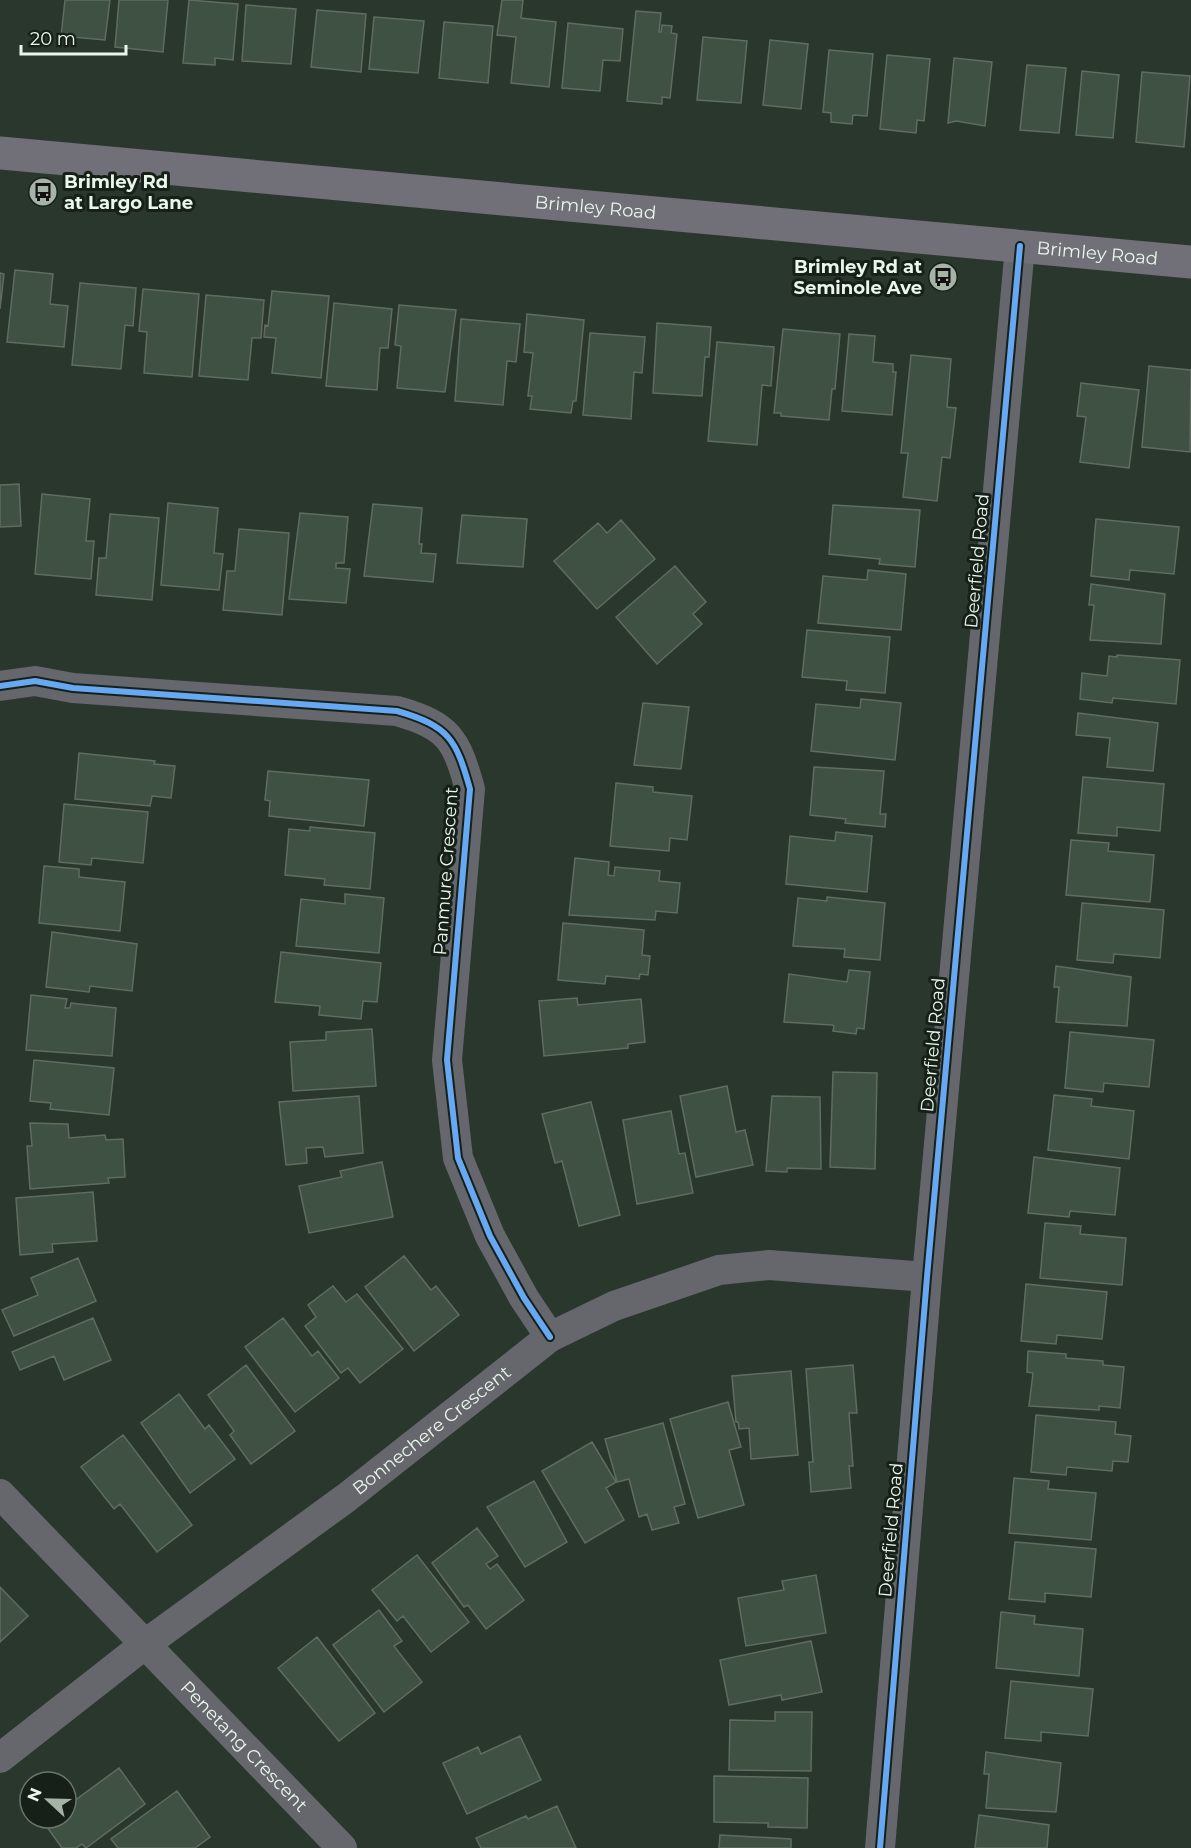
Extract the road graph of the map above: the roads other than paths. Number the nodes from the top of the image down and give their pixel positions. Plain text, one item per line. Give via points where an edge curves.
1 (0, 153) edge
2 (1020, 246) junction
3 (1191, 262) edge
4 (0, 686) edge
5 (927, 1277) junction
6 (550, 1337) junction
7 (0, 1494) edge
8 (144, 1645) junction
9 (0, 1758) edge
10 (342, 1848) edge
11 (880, 1848) edge

1 - 2 main road, Brimley Road
2 - 3 main road, Brimley Road
2 - 5 street, Deerfield Road
4 - 6 street, Panmure Crescent via 35,681 73,688 397,711 427,720 449,737 460,753 471,789 447,1060 458,1158 490,1236
5 - 6 street, Bonnechere Crescent via 770,1265 719,1270 614,1306
5 - 11 street, Deerfield Road
6 - 8 street, Bonnechere Crescent via 346,1498
7 - 8 street
8 - 9 street, Bonnechere Crescent
8 - 10 street, Penetang Crescent

